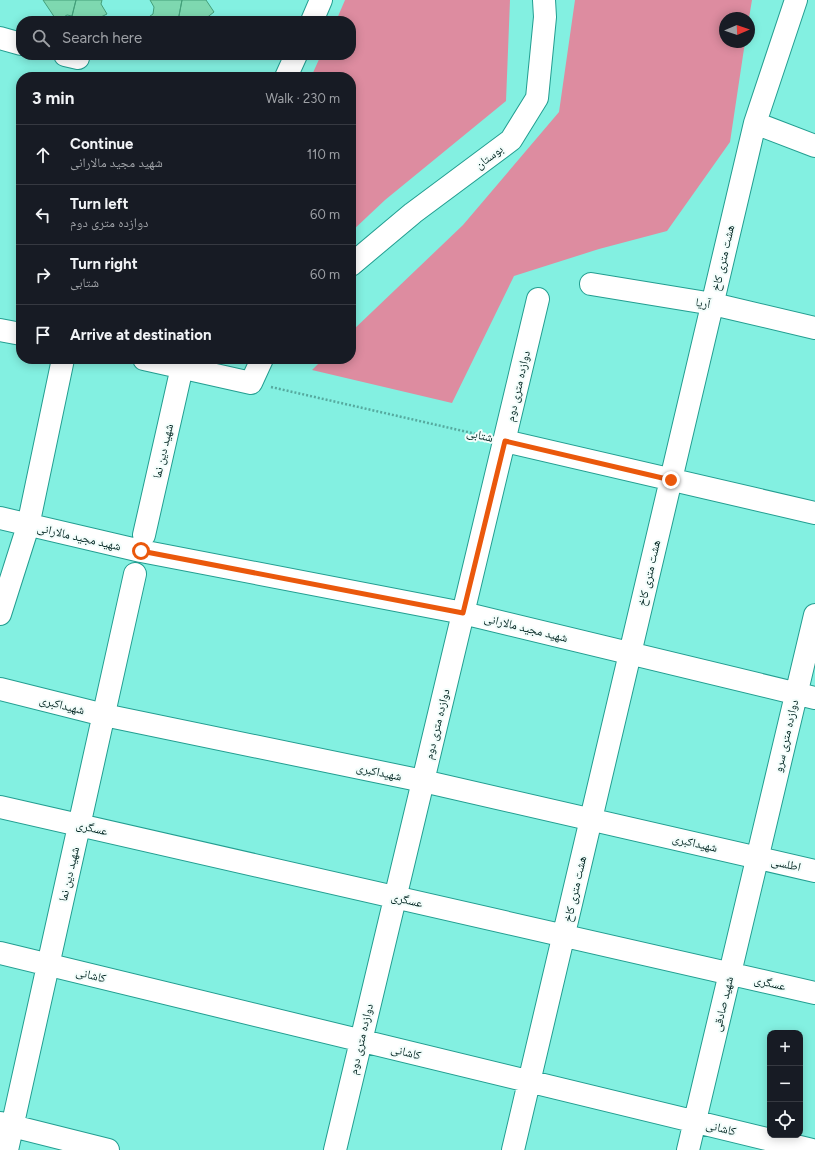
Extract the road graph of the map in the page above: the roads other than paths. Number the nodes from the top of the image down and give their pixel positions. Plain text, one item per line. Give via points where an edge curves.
1 (321, 0) edge
2 (544, 0) edge
3 (796, 0) edge
4 (314, 16) edge
5 (0, 38) edge
6 (16, 43) edge
7 (294, 60) edge
8 (288, 72) edge
9 (755, 123) junction
10 (815, 146) edge
11 (356, 261) edge
12 (590, 284) dead end
13 (538, 299) dead end
14 (712, 304) junction
15 (815, 328) edge
16 (0, 330) edge
17 (16, 333) edge
18 (62, 364) edge
19 (168, 364) edge
20 (260, 364) edge
21 (182, 367) junction
22 (505, 441) junction
23 (671, 480) junction
24 (815, 513) edge
25 (0, 518) edge
26 (28, 526) junction
27 (144, 535) dead end
28 (135, 574) dead end
29 (463, 613) junction
30 (0, 614) edge
31 (815, 615) edge
32 (630, 653) junction
33 (0, 690) edge
34 (806, 695) edge
35 (104, 715) junction
36 (423, 781) junction
37 (0, 807) edge
38 (591, 820) junction
39 (80, 825) junction
40 (758, 858) junction
41 (815, 871) edge
42 (395, 897) junction
43 (564, 936) junction
44 (0, 953) edge
45 (48, 965) junction
46 (730, 974) junction
47 (815, 993) edge
48 (361, 1041) junction
49 (529, 1081) junction
50 (695, 1122) junction
51 (6, 1125) edge
52 (7, 1150) edge
53 (108, 1150) edge
54 (335, 1150) edge
55 (513, 1150) edge
56 (688, 1150) edge
57 (812, 1150) edge

1 - 4 street
2 - 11 street, بوستان via 545,17 537,98 511,140 413,213
3 - 9 street, هشت متری کاخ
5 - 6 street
7 - 8 street
9 - 10 street
9 - 14 street, هشت متری کاخ
12 - 14 street, آریا
13 - 22 street, دوازده متری دوم
14 - 15 street, آریا
14 - 23 street, هشت متری کاخ
16 - 17 street
18 - 26 street
19 - 21 street
20 - 21 street via 251,383
21 - 27 street, شهید دین نما
22 - 23 street, شتابی
22 - 29 street, دوازده متری دوم
23 - 24 street, شتابی
23 - 32 street, هشت متری کاخ
25 - 26 street, شهید مجید مالارانی
26 - 29 street, شهید مجید مالارانی via 141,551
26 - 30 street
28 - 35 street, شهید دین نما
29 - 32 street, شهید مجید مالارانی
29 - 36 street, دوازده متری دوم
31 - 34 street, دوازده متری سرو
32 - 34 street, شهید مجید مالارانی
32 - 38 street, هشت متری کاخ
33 - 35 street, شهیداکبری
34 - 40 street, دوازده متری سرو
35 - 36 street, شهیداکبری
35 - 39 street, شهید دین نما
36 - 38 street, شهیداکبری
36 - 42 street, دوازده متری دوم
37 - 39 street, عسگری
38 - 40 street, شهیداکبری
38 - 43 street, هشت متری کاخ
39 - 42 street, عسگری
39 - 45 street, شهید دین نما
40 - 41 street, اطلسی
40 - 46 street, شهید صادقی
42 - 43 street, عسگری
42 - 48 street, دوازده متری دوم
43 - 46 street, عسگری
43 - 49 street, هشت متری کاخ
44 - 45 street, کاشانی
45 - 48 street, کاشانی
45 - 51 street, شهید دین نما
46 - 47 street, عسگری
46 - 50 street, شهید صادقی
48 - 49 street, کاشانی
48 - 54 street, دوازده متری دوم
49 - 50 street, کاشانی
49 - 55 street, هشت متری کاخ
50 - 56 street, شهید صادقی
50 - 57 street, کاشانی
51 - 52 street, شهید دین نما
51 - 53 street

